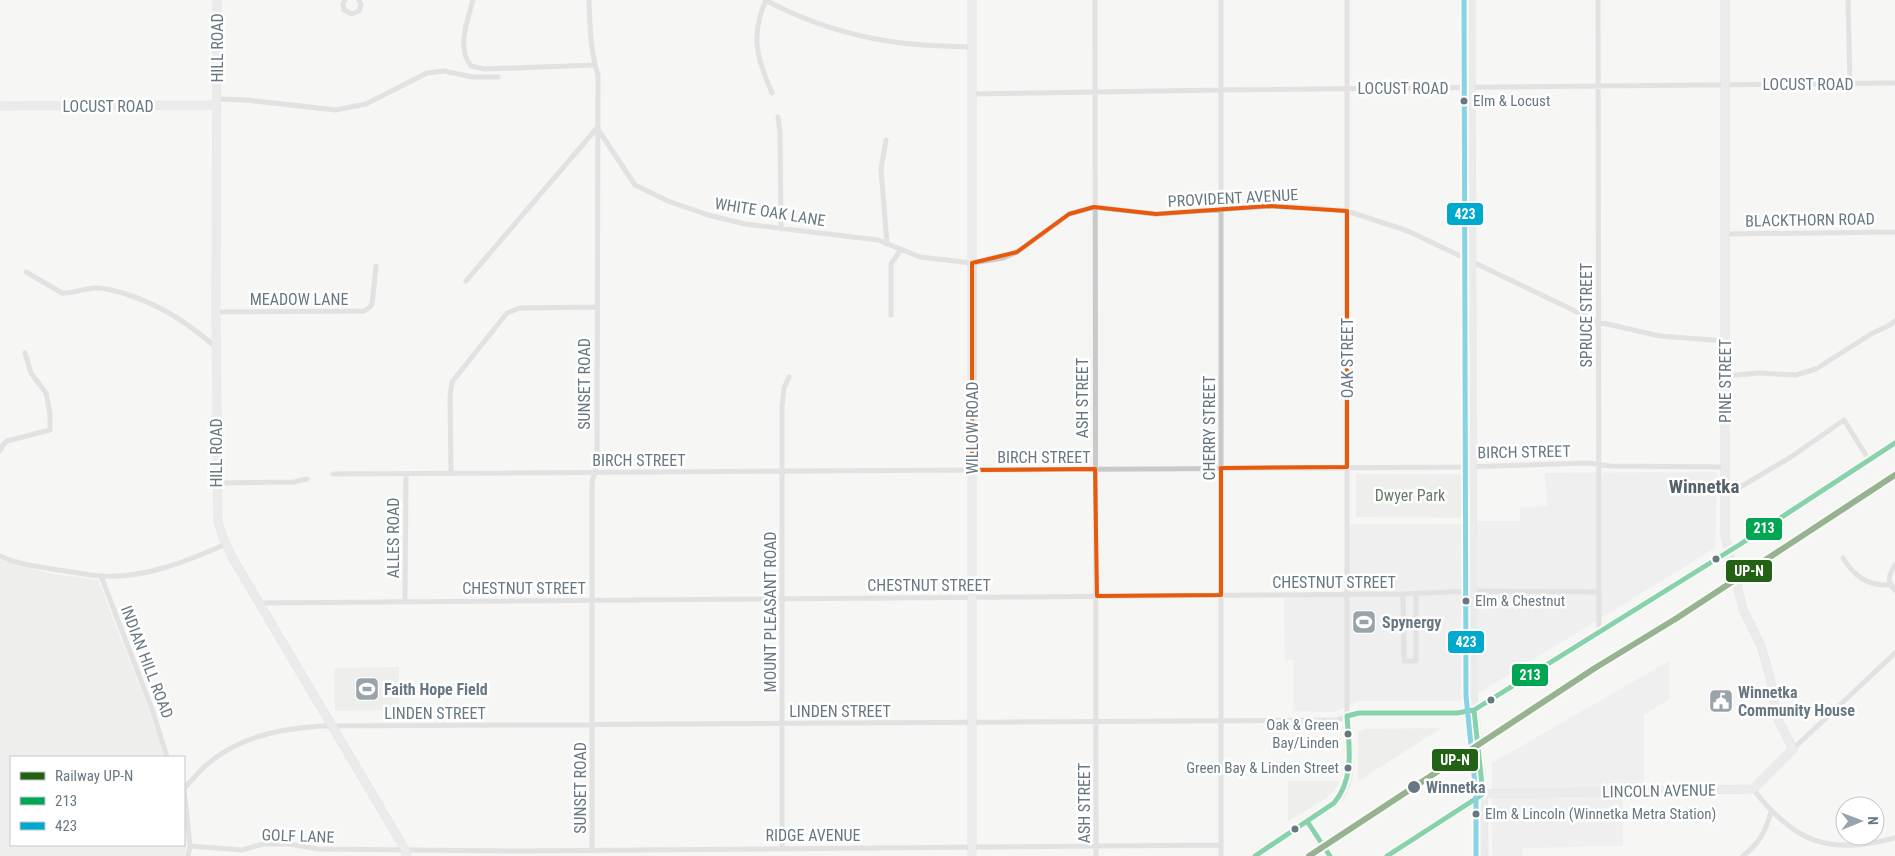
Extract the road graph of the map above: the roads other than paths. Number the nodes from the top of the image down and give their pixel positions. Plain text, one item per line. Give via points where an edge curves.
1 (217, 0) edge
2 (345, 0) edge
3 (359, 0) edge
4 (474, 0) edge
5 (589, 0) edge
6 (766, 0) edge
7 (972, 0) edge
8 (1095, 0) edge
9 (1221, 0) edge
10 (1347, 0) edge
11 (1471, 0) edge
12 (1598, 0) edge
13 (1725, 0) edge
14 (1848, 0) edge
15 (972, 47) junction
16 (594, 65) junction
17 (498, 77) dead end
18 (1850, 83) junction
19 (1895, 83) edge
20 (1725, 84) junction
21 (1598, 86) junction
22 (1347, 88) junction
23 (1471, 88) junction
24 (1221, 90) junction
25 (1094, 92) junction
26 (772, 93) dead end
27 (972, 94) junction
28 (217, 102) junction
29 (0, 106) edge
30 (778, 117) dead end
31 (597, 128) junction
32 (886, 140) dead end
33 (1094, 207) junction
34 (1221, 211) junction
35 (1347, 211) junction
36 (781, 229) junction
37 (1895, 232) edge
38 (1725, 234) junction
39 (887, 244) junction
40 (901, 250) junction
41 (1473, 262) junction
42 (972, 263) junction
43 (376, 266) dead end
44 (26, 272) dead end
45 (466, 281) dead end
46 (596, 307) junction
47 (216, 312) junction
48 (892, 315) dead end
49 (1895, 321) edge
50 (1598, 322) junction
51 (1725, 341) junction
52 (216, 347) junction
53 (25, 353) dead end
54 (1725, 376) junction
55 (789, 378) dead end
56 (1895, 443) edge
57 (0, 451) edge
58 (1869, 460) junction
59 (1598, 464) junction
60 (1473, 465) junction
61 (1725, 466) junction
62 (1347, 467) junction
63 (1221, 468) junction
64 (1095, 469) junction
65 (972, 470) junction
66 (782, 471) junction
67 (595, 472) junction
68 (333, 474) dead end
69 (406, 474) junction
70 (451, 474) junction
71 (307, 479) dead end
72 (216, 483) junction
73 (1725, 496) junction
74 (226, 544) junction
75 (1728, 552) junction
76 (0, 556) edge
77 (1843, 558) dead end
78 (1895, 566) edge
79 (101, 576) junction
80 (1890, 585) junction
81 (1895, 590) edge
82 (1473, 591) junction
83 (1599, 592) junction
84 (1416, 593) junction
85 (1347, 594) junction
86 (1403, 594) junction
87 (1221, 595) junction
88 (1097, 596) junction
89 (972, 597) junction
90 (782, 599) junction
91 (593, 600) junction
92 (405, 602) junction
93 (260, 603) junction
94 (1600, 631) junction
95 (1895, 653) edge
96 (1474, 710) junction
97 (1347, 716) junction
98 (1221, 721) junction
99 (972, 722) junction
100 (1096, 722) junction
101 (782, 724) junction
102 (593, 725) junction
103 (333, 726) junction
104 (1793, 749) junction
105 (167, 756) edge
106 (185, 788) edge
107 (1753, 789) junction
108 (1483, 794) junction
109 (185, 798) edge
110 (1771, 812) junction
111 (1307, 821) junction
112 (1895, 838) edge
113 (1807, 844) dead end
114 (1221, 845) junction
115 (190, 846) junction
116 (1096, 846) junction
117 (972, 847) junction
118 (782, 848) junction
119 (592, 849) junction
120 (1867, 850) dead end
121 (406, 853) edge
122 (188, 856) edge
123 (972, 856) edge
124 (1096, 856) edge
125 (1221, 856) edge
126 (1255, 856) edge
127 (1330, 856) edge
128 (1386, 856) edge
129 (1484, 856) edge
130 (1743, 856) edge

1 - 28 street, HILL ROAD
2 - 3 street via 344,10 352,14 359,10
4 - 16 street via 466,22 464,41 464,56 470,66 484,69
5 - 16 street, SUNSET ROAD
6 - 15 street via 824,25 871,38 908,44
6 - 26 street via 758,21 756,46 760,67
7 - 15 street, WILLOW ROAD
8 - 25 street, ASH STREET
9 - 24 street, CHERRY STREET
10 - 22 street, OAK STREET
11 - 23 street
12 - 21 street, SPRUCE STREET
13 - 20 street, PINE STREET
14 - 18 street
15 - 27 street, WILLOW ROAD
16 - 31 street, SUNSET ROAD via 598,75
17 - 28 street via 475,77 444,71 427,73 366,104 336,110 246,100
18 - 19 street, LOCUST ROAD
18 - 20 street, LOCUST ROAD
20 - 21 street, LOCUST ROAD
20 - 38 street, PINE STREET
21 - 23 street, LOCUST ROAD
21 - 50 street, SPRUCE STREET
22 - 23 street, LOCUST ROAD
22 - 24 street, LOCUST ROAD
22 - 35 street, OAK STREET
23 - 41 street
24 - 25 street, LOCUST ROAD
24 - 34 street, CHERRY STREET
25 - 27 street, LOCUST ROAD
25 - 33 street, ASH STREET
27 - 42 street, WILLOW ROAD
28 - 29 street, LOCUST ROAD
28 - 47 street, HILL ROAD
30 - 36 street
31 - 36 street, WHITE OAK LANE via 635,184 668,201 708,215
31 - 45 street
31 - 46 street, SUNSET ROAD
32 - 39 street via 881,169
33 - 34 street, PROVIDENT AVENUE via 1156,214
33 - 42 street, PROVIDENT AVENUE via 1069,214 1017,252 1003,258
33 - 64 street, ASH STREET
34 - 35 street, PROVIDENT AVENUE via 1269,206
34 - 63 street, CHERRY STREET
35 - 41 street, PROVIDENT AVENUE via 1408,231
35 - 62 street, OAK STREET
36 - 39 street, WHITE OAK LANE via 878,240
37 - 38 street, BLACKTHORN ROAD
38 - 51 street, PINE STREET
39 - 40 street, WHITE OAK LANE
40 - 42 street, WHITE OAK LANE via 920,257
40 - 48 street via 891,264
41 - 50 street, PROVIDENT AVENUE
41 - 60 street
42 - 65 street, WILLOW ROAD
43 - 47 street, MEADOW LANE via 372,304 364,311
44 - 52 street via 62,293 97,288 145,301 180,318
46 - 67 street, SUNSET ROAD
46 - 70 street via 520,308 507,314 452,382
47 - 52 street, HILL ROAD
49 - 54 street via 1816,369 1796,375 1759,373
50 - 51 street, PROVIDENT AVENUE via 1660,336
50 - 59 street, SPRUCE STREET
51 - 54 street, PINE STREET
52 - 72 street, HILL ROAD
53 - 57 street via 31,373 46,394 50,430 7,441
54 - 61 street, PINE STREET
55 - 66 street, MOUNT PLEASANT ROAD via 782,406
56 - 58 street
58 - 73 street via 1844,420 1791,457
58 - 75 street
59 - 60 street, BIRCH STREET
59 - 61 street, BIRCH STREET
59 - 83 street, SPRUCE STREET
60 - 62 street, BIRCH STREET
60 - 82 street
61 - 73 street, PINE STREET
62 - 63 street, BIRCH STREET
62 - 85 street, OAK STREET
63 - 64 street, BIRCH STREET
63 - 87 street, CHERRY STREET
64 - 65 street, BIRCH STREET
64 - 88 street, ASH STREET
65 - 66 street, BIRCH STREET
65 - 89 street, WILLOW ROAD
66 - 67 street, BIRCH STREET
66 - 90 street, MOUNT PLEASANT ROAD
67 - 70 street, BIRCH STREET
67 - 91 street, SUNSET ROAD via 592,482
68 - 69 street, BIRCH STREET
69 - 70 street, BIRCH STREET
69 - 92 street, ALLES ROAD
71 - 72 street
72 - 74 street, HILL ROAD via 218,522
73 - 75 street, PINE STREET
74 - 79 street via 188,560 140,573
74 - 93 street, HILL ROAD
75 - 94 street
75 - 104 street, PINE STREET via 1743,609 1761,646 1776,715
76 - 79 street via 36,566
77 - 80 street via 1860,580
78 - 80 street via 1889,575
79 - 105 street, INDIAN HILL ROAD
80 - 81 street
82 - 83 street, CHESTNUT STREET
82 - 84 street, CHESTNUT STREET
82 - 96 street
83 - 94 street, SPRUCE STREET
84 - 86 street, CHESTNUT STREET
84 - 86 street via 1416,661 1404,661
85 - 86 street, CHESTNUT STREET
85 - 87 street, CHESTNUT STREET
85 - 97 street, OAK STREET
87 - 88 street, CHESTNUT STREET
87 - 98 street, CHERRY STREET
88 - 89 street, CHESTNUT STREET
88 - 100 street, ASH STREET
89 - 90 street, CHESTNUT STREET
89 - 99 street, WILLOW ROAD
90 - 91 street, CHESTNUT STREET
90 - 101 street, MOUNT PLEASANT ROAD
91 - 92 street, CHESTNUT STREET
91 - 102 street, SUNSET ROAD
92 - 93 street, CHESTNUT STREET
93 - 103 street, HILL ROAD
94 - 96 street
95 - 104 street
96 - 97 street
96 - 108 street
97 - 98 street, LINDEN STREET via 1338,720
97 - 111 street via 1346,786 1339,798
98 - 100 street, LINDEN STREET
98 - 114 street, CHERRY STREET
99 - 100 street, LINDEN STREET
99 - 101 street, LINDEN STREET
99 - 117 street, WILLOW ROAD
100 - 116 street, ASH STREET
101 - 102 street, LINDEN STREET
101 - 118 street, MOUNT PLEASANT ROAD
102 - 103 street, LINDEN STREET
102 - 119 street, SUNSET ROAD
103 - 106 street via 276,731 239,744 210,762
103 - 121 street, HILL ROAD
104 - 107 street
107 - 108 street, LINCOLN AVENUE
107 - 110 street
108 - 128 street
108 - 129 street
109 - 115 street
110 - 113 street
110 - 130 street via 1757,844
111 - 126 street
111 - 127 street
112 - 120 street
114 - 116 street, RIDGE AVENUE
114 - 125 street, CHERRY STREET
115 - 121 street, GOLF LANE via 242,850 263,844 289,844 318,850
115 - 122 street
116 - 117 street, RIDGE AVENUE
116 - 124 street, ASH STREET
117 - 118 street, RIDGE AVENUE
117 - 123 street, WILLOW ROAD
118 - 119 street, RIDGE AVENUE
119 - 121 street, RIDGE AVENUE

